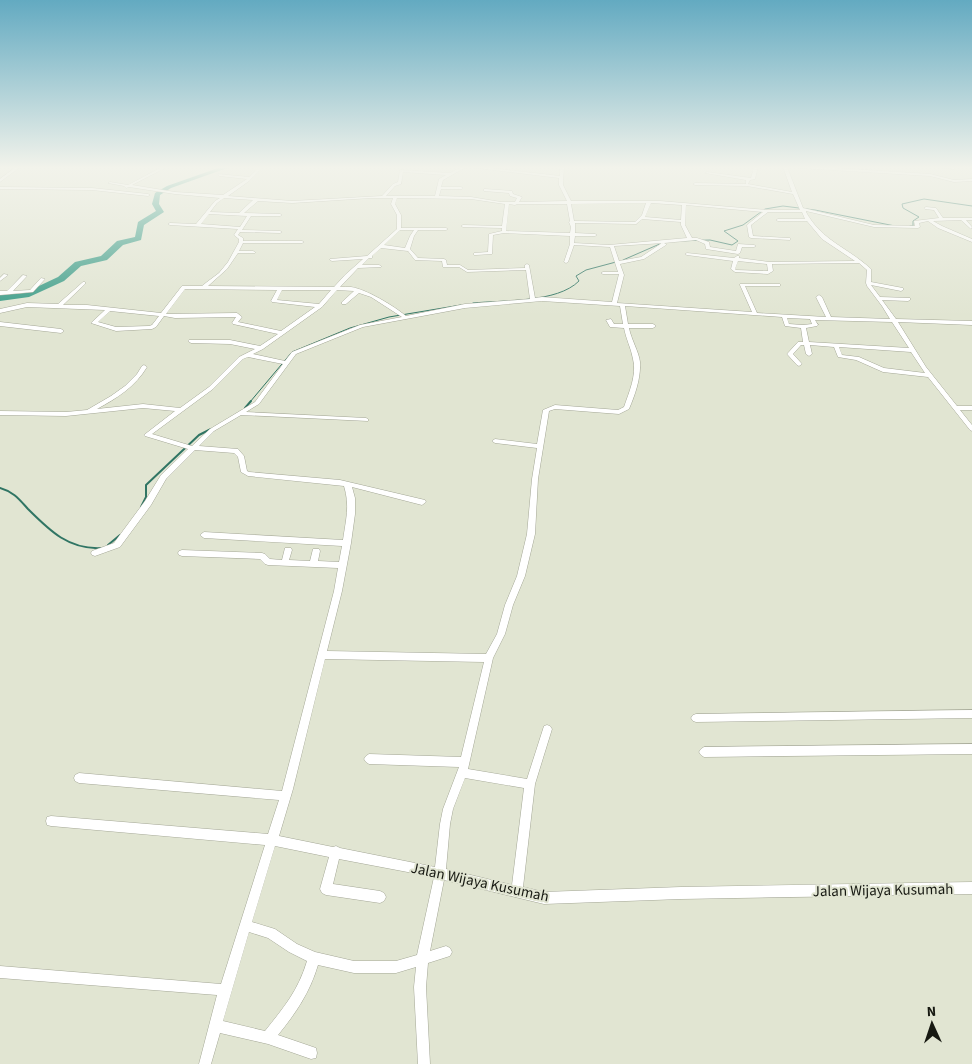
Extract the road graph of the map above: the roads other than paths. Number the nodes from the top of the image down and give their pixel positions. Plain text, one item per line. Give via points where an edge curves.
1 (204, 217) edge
2 (237, 217) edge
3 (249, 217) edge
4 (399, 217) edge
5 (505, 217) edge
6 (570, 217) edge
7 (683, 217) edge
8 (760, 217) edge
9 (807, 217) edge
10 (835, 217) edge
11 (941, 217) joint
12 (642, 218) joint
13 (959, 218) junction
14 (972, 218) edge
15 (778, 220) dead end
16 (809, 220) junction
17 (683, 221) junction
18 (927, 221) junction
19 (232, 222) dead end
20 (571, 222) junction
21 (170, 224) dead end
22 (198, 225) junction
23 (463, 226) dead end
24 (971, 228) edge
25 (240, 229) junction
26 (399, 229) junction
27 (418, 229) junction
28 (446, 229) dead end
29 (503, 230) junction
30 (280, 232) dead end
31 (572, 234) junction
32 (595, 235) dead end
33 (690, 238) junction
34 (788, 239) dead end
35 (972, 241) edge
36 (241, 242) junction
37 (302, 242) dead end
38 (666, 242) junction
39 (572, 244) junction
40 (379, 246) junction
41 (610, 246) junction
42 (754, 246) dead end
43 (407, 250) junction
44 (237, 252) junction
45 (253, 252) dead end
46 (738, 253) junction
47 (476, 254) dead end
48 (687, 254) dead end
49 (370, 257) junction
50 (332, 260) dead end
51 (736, 261) junction
52 (566, 262) dead end
53 (618, 262) junction
54 (860, 262) junction
55 (769, 263) junction
56 (379, 266) dead end
57 (358, 267) junction
58 (735, 271) junction
59 (603, 273) dead end
60 (621, 273) junction
61 (764, 273) junction
62 (6, 275) dead end
63 (25, 276) dead end
64 (43, 279) dead end
65 (0, 280) edge
66 (83, 282) dead end
67 (868, 283) junction
68 (340, 285) junction
69 (742, 285) junction
70 (764, 285) junction
71 (778, 285) dead end
72 (202, 288) junction
73 (280, 289) junction
74 (901, 289) dead end
75 (336, 290) junction
76 (356, 290) junction
77 (0, 293) edge
78 (8, 293) junction
79 (33, 294) dead end
80 (819, 297) dead end
81 (532, 298) junction
82 (878, 298) junction
83 (908, 299) dead end
84 (344, 303) dead end
85 (23, 305) junction
86 (614, 305) junction
87 (622, 305) junction
88 (59, 306) junction
89 (320, 306) junction
90 (109, 309) junction
91 (0, 311) edge
92 (755, 313) junction
93 (163, 314) junction
94 (402, 315) junction
95 (784, 316) junction
96 (812, 318) junction
97 (829, 318) junction
98 (609, 320) dead end
99 (894, 320) junction
100 (972, 323) edge
101 (0, 324) edge
102 (626, 326) junction
103 (653, 326) dead end
104 (803, 327) junction
105 (61, 331) dead end
106 (282, 333) junction
107 (191, 341) dead end
108 (806, 344) junction
109 (836, 346) junction
110 (261, 348) junction
111 (911, 350) junction
112 (809, 354) dead end
113 (248, 355) junction
114 (283, 363) junction
115 (799, 364) dead end
116 (144, 366) dead end
117 (930, 375) junction
118 (955, 408) junction
119 (972, 408) edge
120 (180, 410) junction
121 (0, 413) edge
122 (83, 413) junction
123 (242, 414) junction
124 (366, 420) dead end
125 (972, 429) edge
126 (495, 440) dead end
127 (540, 446) junction
128 (190, 447) junction
129 (347, 484) junction
130 (422, 502) dead end
131 (204, 535) dead end
132 (347, 543) junction
133 (288, 550) dead end
134 (316, 551) dead end
135 (95, 553) dead end
136 (182, 553) dead end
137 (285, 562) junction
138 (313, 564) junction
139 (343, 565) junction
140 (321, 655) junction
141 (489, 658) junction
142 (972, 714) edge
143 (696, 718) dead end
144 (548, 729) dead end
145 (972, 749) edge
146 (704, 752) dead end
147 (369, 759) dead end
148 (464, 762) junction
149 (462, 773) junction
150 (78, 778) dead end
151 (530, 784) junction
152 (286, 796) junction
153 (51, 821) dead end
154 (272, 840) junction
155 (336, 851) junction
156 (440, 873) junction
157 (972, 888) edge
158 (518, 892) junction
159 (380, 898) dead end
160 (247, 926) junction
161 (446, 952) dead end
162 (314, 958) junction
163 (422, 961) junction
164 (0, 972) edge
165 (225, 990) junction
166 (215, 1026) junction
167 (268, 1038) junction
168 (311, 1053) dead end
169 (205, 1064) edge
170 (424, 1064) edge

1 - 22 street
2 - 19 street
3 - 25 street
4 - 26 street
5 - 29 street
6 - 20 street
7 - 17 street
8 - 34 street via 749,226 751,237
9 - 16 street
10 - 18 street via 874,226 918,227 916,222
11 - 13 street
11 - 18 street via 927,218
12 - 17 street
12 - 20 street via 632,224
13 - 14 street
13 - 18 street
13 - 24 street
15 - 16 street
16 - 54 street via 826,240
17 - 33 street
18 - 35 street
20 - 31 street
21 - 22 street
22 - 25 street
23 - 29 street
25 - 30 street
25 - 36 street via 236,236
26 - 27 street
26 - 40 street
27 - 28 street
27 - 43 street
29 - 31 street
29 - 47 street via 491,234 490,253
31 - 32 street
31 - 39 street
33 - 38 street
33 - 46 street
36 - 37 street
36 - 44 street
38 - 41 street
38 - 53 street via 642,258
39 - 41 street
39 - 52 street
40 - 43 street
40 - 49 street
41 - 53 street
42 - 46 street via 740,245
43 - 81 street via 417,259 444,260 446,266 460,266 467,271 527,267
44 - 45 street
44 - 72 street via 224,271
46 - 51 street
48 - 51 street
49 - 50 street
49 - 57 street
51 - 55 street
51 - 58 street
53 - 60 street
54 - 55 street
54 - 67 street via 870,274
55 - 61 street via 771,272
56 - 57 street
57 - 68 street
58 - 61 street
58 - 69 street
59 - 60 street
60 - 86 street via 622,282
61 - 70 street
62 - 65 street
63 - 78 street
64 - 78 street via 31,291
66 - 88 street
67 - 74 street
67 - 82 street
68 - 75 street
68 - 76 street
69 - 70 street
69 - 92 street
70 - 71 street
72 - 73 street
72 - 93 street via 181,289
73 - 75 street
73 - 89 street via 274,301
75 - 76 street
75 - 89 street
76 - 84 street
76 - 94 street via 373,296
77 - 78 street
79 - 85 street
80 - 97 street
81 - 86 street
81 - 94 street
82 - 83 street
82 - 99 street
85 - 88 street
85 - 91 street
86 - 87 street
87 - 92 street
87 - 102 street
88 - 90 street
89 - 106 street
90 - 93 street
90 - 93 street via 94,323 116,329 150,328
92 - 95 street
93 - 106 street via 237,315 235,323
94 - 114 street via 316,342 294,353
95 - 96 street
95 - 104 street via 787,325
96 - 97 street
96 - 104 street via 815,325
97 - 99 street
98 - 102 street via 612,326
99 - 100 street
99 - 111 street
101 - 105 street
102 - 103 street
102 - 127 street via 637,361 636,380 627,408 612,412 548,408
104 - 108 street
106 - 110 street
107 - 110 street via 230,342
108 - 109 street
108 - 112 street
108 - 115 street via 800,343 790,352
109 - 111 street
109 - 117 street via 840,356 856,358 878,369
110 - 113 street
111 - 117 street
113 - 114 street
113 - 120 street
114 - 123 street via 260,400
116 - 122 street via 125,389
117 - 118 street
118 - 119 street
118 - 125 street
120 - 122 street via 138,406
120 - 128 street via 146,435
121 - 122 street
123 - 124 street
123 - 128 street via 212,430
126 - 127 street
127 - 141 street via 531,534 521,576
128 - 129 street via 236,451 241,456 244,472 248,474
128 - 135 street via 163,477 118,545
129 - 130 street
129 - 132 street via 351,498
131 - 132 street
132 - 139 street
133 - 137 street
134 - 138 street
136 - 137 street via 262,556 268,562
137 - 138 street
138 - 139 street
139 - 140 street
140 - 141 street
140 - 152 street
141 - 148 street
142 - 143 street
144 - 151 street
145 - 146 street
147 - 148 street
148 - 149 street
149 - 151 street
149 - 156 street via 448,809
150 - 152 street
151 - 158 street
152 - 154 street
153 - 154 street, Jalan Wijaya Kusumah
154 - 155 street, Jalan Wijaya Kusumah
154 - 160 street
155 - 156 street, Jalan Wijaya Kusumah
155 - 159 street via 326,889
156 - 158 street, Jalan Wijaya Kusumah
156 - 163 street
157 - 158 street, Jalan Wijaya Kusumah via 690,893 570,899
160 - 162 street via 271,933
160 - 165 street
161 - 163 street
162 - 163 street via 354,967 396,967
162 - 167 street via 302,993
163 - 170 street via 420,987
164 - 165 street
165 - 166 street
166 - 167 street
166 - 169 street
167 - 168 street

